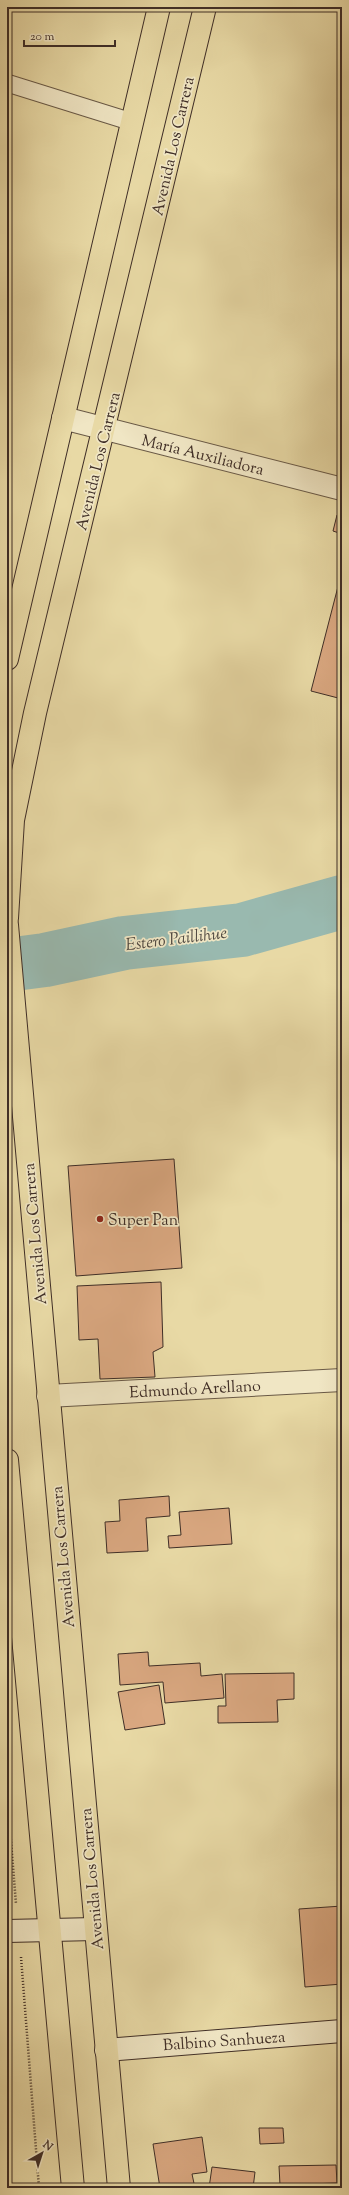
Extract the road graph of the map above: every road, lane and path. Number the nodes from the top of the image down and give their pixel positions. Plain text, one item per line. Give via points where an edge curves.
1 (159, 7) edge
2 (205, 7) edge
3 (7, 83) edge
4 (132, 122) junction
5 (63, 418) junction
6 (105, 429) junction
7 (342, 489) edge
8 (7, 659) edge
9 (8, 862) edge
10 (7, 918) edge
11 (7, 925) edge
12 (342, 1380) edge
13 (48, 1396) junction
14 (7, 1460) edge
15 (7, 1791) edge
16 (49, 1929) junction
17 (95, 1929) junction
18 (13, 1931) edge
19 (342, 2031) edge
20 (106, 2050) junction
21 (39, 2188) edge
22 (73, 2188) edge
23 (119, 2188) edge

1 - 4 main road
2 - 6 main road, Avenida Los Carrera
3 - 4 lane
4 - 5 main road
5 - 6 street, María Auxiliadora
5 - 8 main road
6 - 7 street, María Auxiliadora
6 - 9 main road, Avenida Los Carrera via 36,713 13,820
9 - 10 main road, Avenida Los Carrera
11 - 13 main road, Avenida Los Carrera
12 - 13 street, Edmundo Arellano
13 - 17 main road, Avenida Los Carrera
14 - 16 main road
15 - 18 path
16 - 17 street
16 - 18 street
16 - 22 main road
17 - 20 main road, Avenida Los Carrera
18 - 21 path
19 - 20 street, Balbino Sanhueza
20 - 23 main road, Avenida Los Carrera

